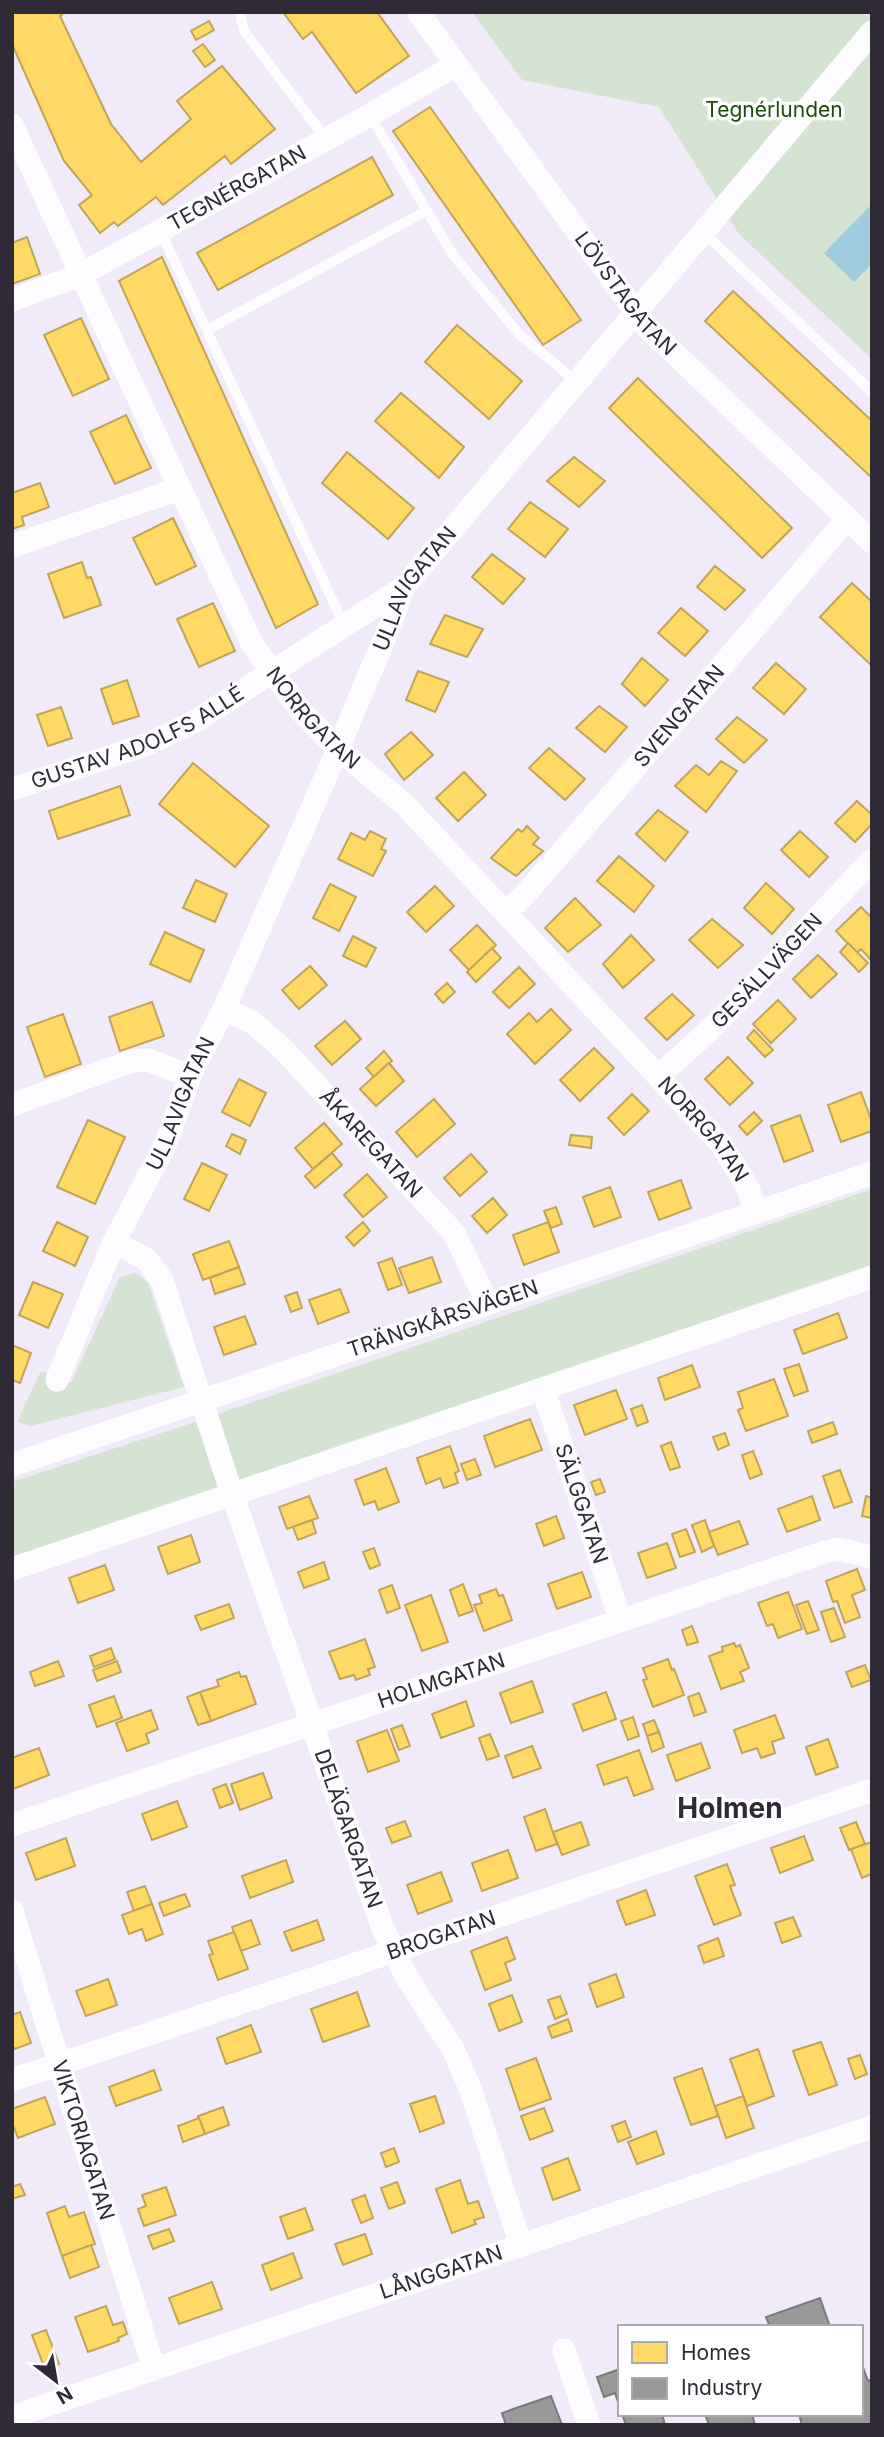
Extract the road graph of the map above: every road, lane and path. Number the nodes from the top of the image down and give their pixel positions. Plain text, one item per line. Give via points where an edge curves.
1 (240, 12) edge
2 (418, 12) edge
3 (872, 32) edge
4 (456, 65) junction
5 (370, 115) junction
6 (12, 125) edge
7 (327, 140) junction
8 (426, 211) junction
9 (161, 232) junction
10 (703, 232) junction
11 (80, 275) junction
12 (12, 300) edge
13 (636, 312) junction
14 (207, 330) junction
15 (577, 382) junction
16 (872, 392) edge
17 (179, 489) junction
18 (847, 519) junction
19 (872, 542) edge
20 (12, 546) edge
21 (403, 588) junction
22 (344, 625) junction
23 (271, 672) junction
24 (338, 749) junction
25 (12, 789) edge
26 (872, 860) edge
27 (507, 912) junction
28 (224, 1009) junction
29 (659, 1075) junction
30 (190, 1076) junction
31 (12, 1105) edge
32 (872, 1173) edge
33 (756, 1212) junction
34 (114, 1242) junction
35 (872, 1278) edge
36 (488, 1304) junction
37 (57, 1380) dead end
38 (543, 1389) junction
39 (203, 1401) junction
40 (12, 1465) edge
41 (232, 1494) junction
42 (872, 1557) edge
43 (12, 1569) edge
44 (620, 1619) junction
45 (313, 1725) junction
46 (872, 1790) edge
47 (12, 1825) edge
48 (12, 1911) edge
49 (392, 1951) junction
50 (60, 2064) junction
51 (12, 2080) edge
52 (872, 2127) edge
53 (521, 2245) junction
54 (564, 2350) dead end
55 (155, 2369) junction
56 (12, 2417) edge
57 (589, 2425) edge

1 - 7 lane via 244,31
2 - 4 street, LÖVSTAGATAN
3 - 10 street, ULLAVIGATAN
4 - 5 street, TEGNÉRGATAN
4 - 13 street, LÖVSTAGATAN
5 - 7 street, TEGNÉRGATAN
5 - 8 lane
6 - 11 street, NORRGATAN
7 - 9 street, TEGNÉRGATAN
8 - 14 lane
8 - 15 lane via 453,255 520,335
9 - 11 street, TEGNÉRGATAN
9 - 14 lane
10 - 13 street, ULLAVIGATAN
10 - 16 lane
11 - 12 street, TEGNÉRGATAN
11 - 17 street, NORRGATAN
13 - 15 street, ULLAVIGATAN
13 - 18 street, LÖVSTAGATAN
14 - 22 lane
15 - 21 street, ULLAVIGATAN
17 - 20 street
17 - 23 street, NORRGATAN via 252,644
18 - 19 street, LÖVSTAGATAN
18 - 27 street, SVENGATAN
21 - 22 street, GUSTAV ADOLFS ALLÉ
21 - 24 street, ULLAVIGATAN
22 - 23 street, GUSTAV ADOLFS ALLÉ
23 - 24 street, NORRGATAN
23 - 25 street, GUSTAV ADOLFS ALLÉ via 168,736
24 - 27 street, NORRGATAN via 405,805
24 - 28 street, ULLAVIGATAN
26 - 29 street, GESÄLLVÄGEN
27 - 29 street, NORRGATAN
28 - 30 street, ULLAVIGATAN
28 - 36 street, ÅKAREGATAN via 252,1022 282,1048 454,1233
29 - 33 street, NORRGATAN via 721,1144 748,1188
30 - 31 street via 148,1060 132,1061
30 - 34 street, ULLAVIGATAN via 165,1145
32 - 33 street, TRÄNGKÅRSVÄGEN
33 - 36 street, TRÄNGKÅRSVÄGEN
34 - 37 street, ULLAVIGATAN
34 - 39 street via 146,1259 162,1280
35 - 38 street
36 - 39 street, TRÄNGKÅRSVÄGEN
38 - 41 street
38 - 44 street, SÄLGGATAN
39 - 40 street, TRÄNGKÅRSVÄGEN
39 - 41 street, DELÄGARGATAN
41 - 43 street
41 - 45 street, DELÄGARGATAN
42 - 44 street, HOLMGATAN via 839,1549 825,1552
44 - 45 street, HOLMGATAN
45 - 47 street, HOLMGATAN
45 - 49 street, DELÄGARGATAN
46 - 49 street, BROGATAN
48 - 50 street, VIKTORIAGATAN
49 - 50 street, BROGATAN
49 - 53 street, DELÄGARGATAN via 454,2051
50 - 51 street, BROGATAN
50 - 55 street, VIKTORIAGATAN
52 - 53 street, LÅNGGATAN
53 - 55 street, LÅNGGATAN
54 - 57 street
55 - 56 street, LÅNGGATAN

